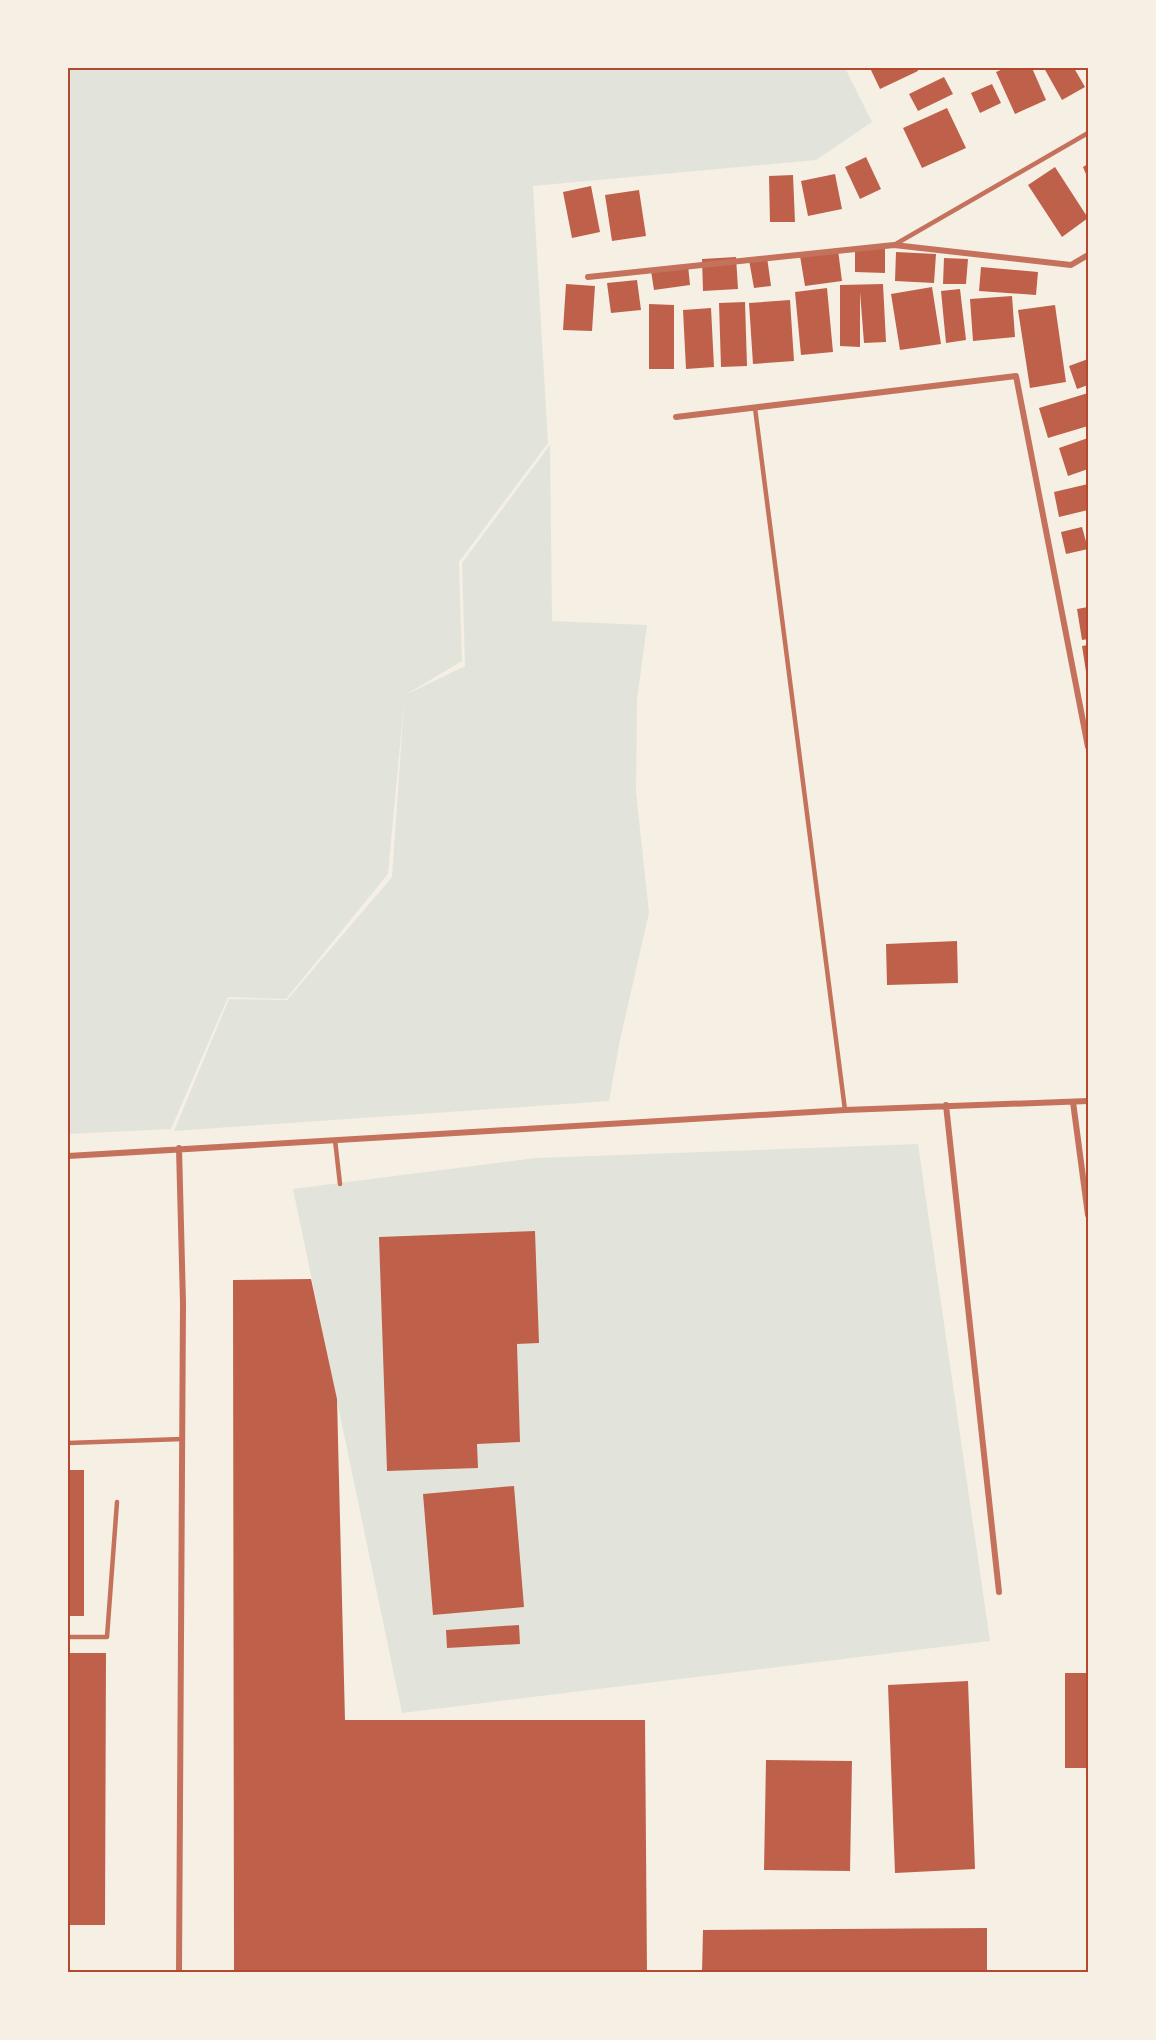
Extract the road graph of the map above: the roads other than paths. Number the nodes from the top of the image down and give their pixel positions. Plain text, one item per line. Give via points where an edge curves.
1 (1089, 133) edge
2 (894, 245) junction
3 (1089, 255) edge
4 (588, 277) dead end
5 (755, 408) junction
6 (676, 417) dead end
7 (1089, 747) edge
8 (1089, 1101) edge
9 (1073, 1102) junction
10 (946, 1105) junction
11 (845, 1110) junction
12 (335, 1140) junction
13 (179, 1148) junction
14 (68, 1156) edge
15 (340, 1184) dead end
16 (1089, 1215) edge
17 (182, 1439) junction
18 (68, 1443) edge
19 (117, 1502) dead end
20 (999, 1592) dead end
21 (68, 1637) edge
22 (178, 1972) edge

1 - 2 lane
2 - 3 street via 1071,266
2 - 4 street
5 - 6 street
5 - 7 street via 1016,376
5 - 11 lane
8 - 9 street
9 - 10 street
9 - 16 street
10 - 11 street
10 - 20 street
11 - 12 street
12 - 13 street
12 - 15 lane
13 - 14 street
13 - 17 street
17 - 18 lane
17 - 22 street
19 - 21 lane via 107,1637

